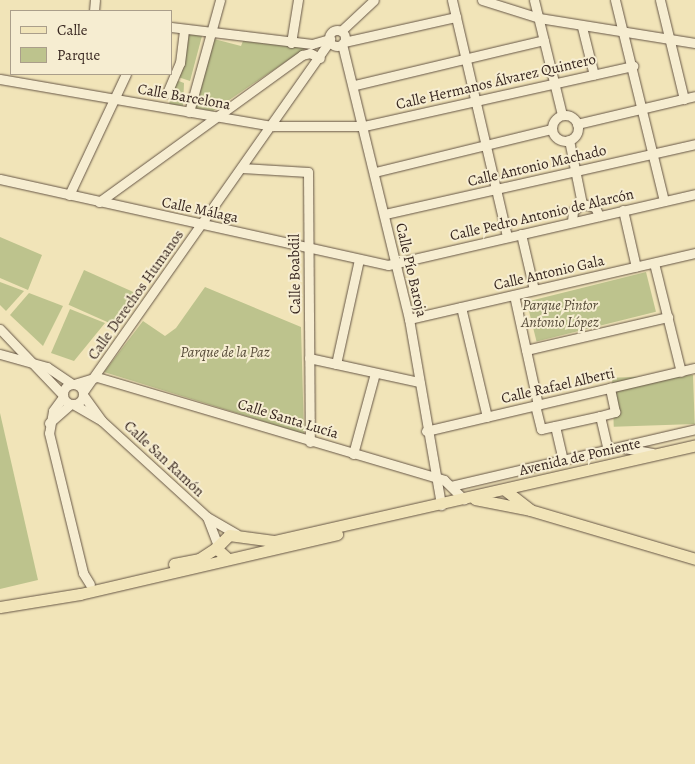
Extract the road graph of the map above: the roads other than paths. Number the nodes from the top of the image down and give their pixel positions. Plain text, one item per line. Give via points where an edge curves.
1 (220, 0) edge
2 (298, 0) edge
3 (374, 0) edge
4 (452, 0) edge
5 (482, 0) edge
6 (534, 0) edge
7 (616, 0) edge
8 (660, 0) edge
9 (456, 16) junction
10 (539, 18) junction
11 (172, 27) edge
12 (582, 27) junction
13 (184, 29) junction
14 (341, 32) junction
15 (623, 32) junction
16 (211, 34) junction
17 (669, 39) junction
18 (544, 40) junction
19 (336, 42) junction
20 (291, 43) junction
21 (695, 43) edge
22 (320, 58) junction
23 (466, 59) junction
24 (633, 66) junction
25 (126, 75) edge
26 (594, 75) junction
27 (0, 79) edge
28 (555, 83) junction
29 (355, 85) junction
30 (167, 92) dead end
31 (695, 96) edge
32 (114, 98) junction
33 (684, 99) junction
34 (476, 101) junction
35 (643, 108) junction
36 (189, 112) junction
37 (562, 115) junction
38 (216, 117) junction
39 (578, 124) junction
40 (273, 126) junction
41 (364, 126) junction
42 (552, 129) junction
43 (569, 140) junction
44 (695, 144) edge
45 (486, 145) junction
46 (654, 154) junction
47 (242, 168) junction
48 (575, 171) junction
49 (375, 172) junction
50 (0, 179) edge
51 (496, 189) junction
52 (695, 194) edge
53 (70, 195) junction
54 (664, 201) junction
55 (99, 202) junction
56 (582, 204) junction
57 (623, 210) junction
58 (385, 214) junction
59 (600, 216) junction
60 (572, 222) junction
61 (201, 225) junction
62 (521, 234) junction
63 (507, 237) junction
64 (308, 248) junction
65 (695, 253) edge
66 (359, 259) junction
67 (654, 263) junction
68 (396, 264) junction
69 (636, 267) junction
70 (534, 290) junction
71 (514, 295) junction
72 (461, 307) junction
73 (668, 317) junction
74 (409, 319) junction
75 (0, 329) edge
76 (526, 350) junction
77 (0, 354) edge
78 (309, 358) junction
79 (37, 364) junction
80 (336, 364) junction
81 (695, 368) edge
82 (681, 372) junction
83 (375, 373) junction
84 (97, 377) junction
85 (419, 382) junction
86 (73, 384) junction
87 (610, 388) junction
88 (83, 394) junction
89 (63, 396) junction
90 (72, 404) junction
91 (537, 405) junction
92 (600, 416) junction
93 (487, 417) junction
94 (102, 421) junction
95 (49, 423) junction
96 (555, 426) junction
97 (695, 429) edge
98 (426, 431) junction
99 (310, 442) junction
100 (695, 445) edge
101 (619, 447) junction
102 (608, 450) junction
103 (353, 454) junction
104 (658, 454) junction
105 (563, 460) junction
106 (437, 479) junction
107 (527, 484) junction
108 (451, 486) junction
109 (505, 490) junction
110 (468, 498) junction
111 (441, 505) junction
112 (526, 507) junction
113 (424, 508) junction
114 (207, 517) junction
115 (237, 534) junction
116 (251, 539) junction
117 (221, 551) junction
118 (249, 552) junction
119 (695, 559) edge
120 (90, 584) junction

1 - 16 street
2 - 20 street
3 - 14 street
4 - 9 street
5 - 10 street
6 - 10 street
7 - 15 street
8 - 17 street
9 - 19 street
9 - 23 street
10 - 12 street
10 - 18 street
11 - 13 street
12 - 15 street
12 - 26 street
13 - 16 street
13 - 30 street via 180,63
14 - 19 street, Calle Pío Baroja
14 - 19 street via 334,31
15 - 17 street
15 - 24 street
16 - 20 street
16 - 36 street
17 - 21 street
17 - 33 street
18 - 23 street
18 - 28 street
19 - 20 street
19 - 22 street, Calle Derechos Humanos
19 - 29 street, Calle Pío Baroja
22 - 38 street via 310,53 302,55
22 - 40 street, Calle Derechos Humanos
23 - 29 street
23 - 34 street
24 - 26 street, Calle Hermanos Álvarez Quintero
24 - 35 street
25 - 32 street
26 - 28 street, Calle Hermanos Álvarez Quintero
27 - 32 street, Calle Barcelona
28 - 34 street, Calle Hermanos Álvarez Quintero
28 - 37 street
29 - 41 street, Calle Pío Baroja
31 - 33 street
32 - 36 street, Calle Barcelona
32 - 53 street
33 - 35 street
34 - 41 street, Calle Hermanos Álvarez Quintero
34 - 45 street
35 - 39 street
35 - 46 street
36 - 38 street, Calle Barcelona
37 - 39 street
37 - 42 street
38 - 40 street, Calle Barcelona
38 - 55 street
39 - 43 street via 575,136
40 - 41 street, Calle Barcelona
40 - 47 street, Calle Derechos Humanos
41 - 49 street, Calle Pío Baroja
42 - 43 street via 556,137
42 - 45 street
43 - 48 street
44 - 46 street, Calle Antonio Machado
45 - 49 street
45 - 51 street
46 - 48 street, Calle Antonio Machado
46 - 54 street
47 - 61 street, Calle Derechos Humanos
47 - 64 street, Calle Boabdil via 308,172
48 - 51 street, Calle Antonio Machado
48 - 56 street
49 - 58 street, Calle Pío Baroja
50 - 53 street, Calle Málaga
51 - 58 street, Calle Antonio Machado
51 - 63 street
52 - 54 street, Calle Pedro Antonio de Alarcón
53 - 55 street, Calle Málaga
54 - 57 street, Calle Pedro Antonio de Alarcón
55 - 61 street, Calle Málaga
56 - 59 street via 594,207
56 - 60 street via 573,212
57 - 59 street, Calle Pedro Antonio de Alarcón
57 - 69 street
58 - 68 street, Calle Pío Baroja
59 - 60 street, Calle Pedro Antonio de Alarcón
60 - 62 street, Calle Pedro Antonio de Alarcón
61 - 64 street, Calle Málaga
61 - 84 street, Calle Derechos Humanos
62 - 63 street, Calle Pedro Antonio de Alarcón
62 - 70 street
63 - 68 street, Calle Pedro Antonio de Alarcón
64 - 66 street, Calle Málaga
64 - 78 street, Calle Boabdil
65 - 67 street, Calle Antonio Gala
66 - 68 street, Calle Málaga
66 - 80 street
67 - 69 street, Calle Antonio Gala
67 - 73 street
68 - 74 street, Calle Pío Baroja
69 - 70 street, Calle Antonio Gala
70 - 71 street, Calle Antonio Gala
71 - 72 street, Calle Antonio Gala
71 - 76 street
72 - 74 street, Calle Antonio Gala
72 - 93 street
73 - 76 street
73 - 82 street
74 - 85 street, Calle Pío Baroja
75 - 79 street
76 - 91 street
77 - 79 street
78 - 80 street
78 - 99 street, Calle Boabdil
79 - 86 street
79 - 89 street
80 - 83 street
81 - 82 street, Calle Rafael Alberti
82 - 87 street, Calle Rafael Alberti
83 - 85 street
83 - 103 street
84 - 86 street
84 - 88 street, Calle Derechos Humanos
84 - 99 street, Calle Santa Lucía
85 - 98 street, Calle Pío Baroja
86 - 88 street, Calle San Ramón
86 - 89 street
87 - 91 street, Calle Rafael Alberti
87 - 92 street via 615,412
88 - 90 street, Calle Derechos Humanos
88 - 94 street, Calle San Ramón
89 - 90 street, Calle San Ramón
89 - 95 street
90 - 94 street, Calle San Ramón
90 - 95 street, Calle Derechos Humanos
91 - 93 street, Calle Rafael Alberti
91 - 96 street via 541,429
92 - 96 street
92 - 102 street, Avenida de Poniente
93 - 98 street, Calle Rafael Alberti
94 - 114 street, Calle San Ramón
95 - 120 street via 83,573
96 - 105 street, Avenida de Poniente
97 - 101 street, Avenida de Poniente
98 - 106 street, Calle Pío Baroja
99 - 103 street, Calle Santa Lucía
100 - 104 main road, Avenida de Poniente
101 - 102 street, Avenida de Poniente
101 - 104 street
102 - 105 street, Avenida de Poniente
103 - 106 street, Calle Santa Lucía
104 - 107 main road, Avenida de Poniente
105 - 108 street, Avenida de Poniente
106 - 108 street, Calle Santa Lucía
106 - 111 street, Calle Pío Baroja
107 - 109 main road, Avenida de Poniente
107 - 112 main road
108 - 110 street, Calle Santa Lucía
109 - 110 main road, Avenida de Poniente
109 - 112 main road
110 - 111 main road, Avenida de Poniente
110 - 112 main road
111 - 113 main road, Avenida de Poniente
112 - 119 main road
113 - 116 main road via 274,541
113 - 118 main road via 288,546
114 - 115 street, Calle San Ramón
114 - 117 street, Calle San Ramón
115 - 116 main road
115 - 117 main road
116 - 118 main road
117 - 118 main road
117 - 120 main road
117 - 120 main road via 198,567 0,607

